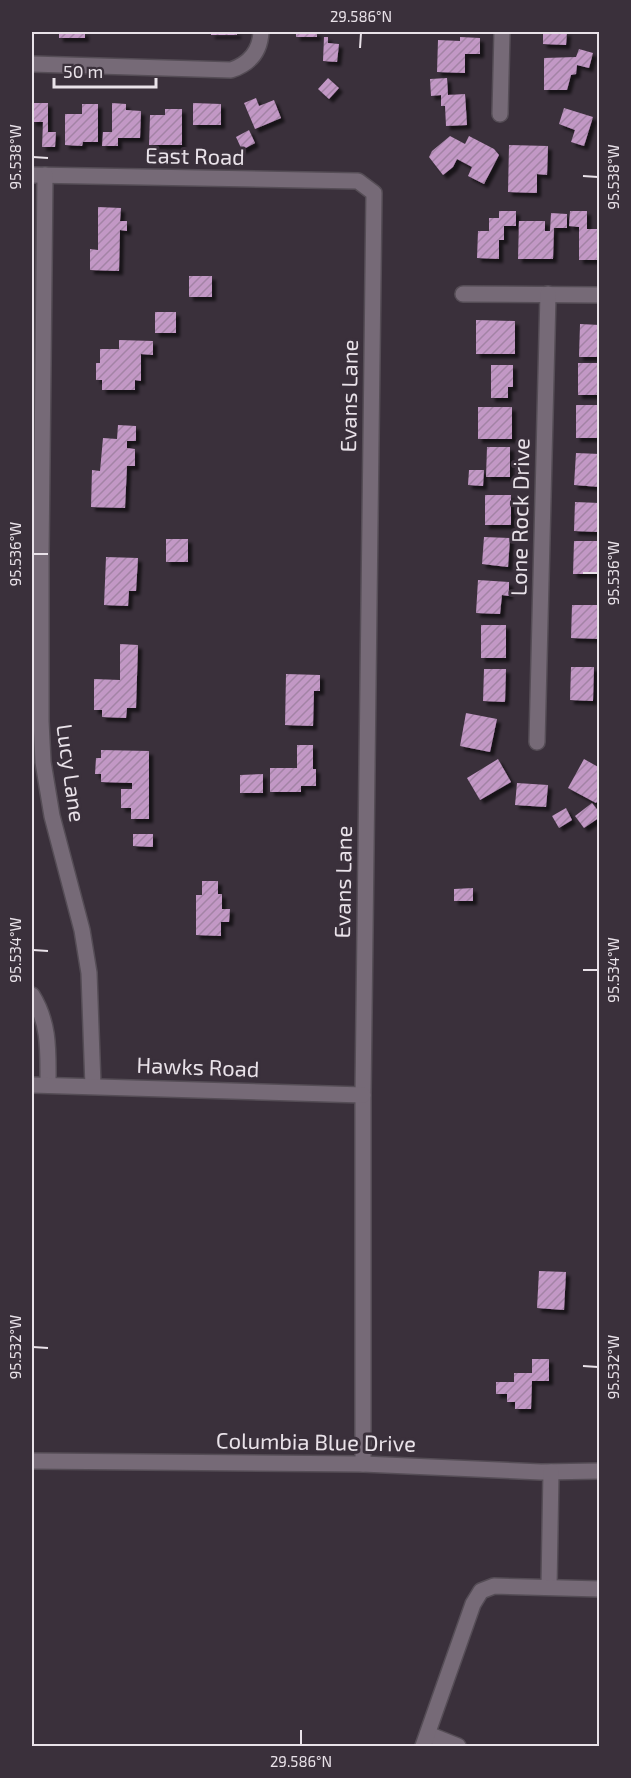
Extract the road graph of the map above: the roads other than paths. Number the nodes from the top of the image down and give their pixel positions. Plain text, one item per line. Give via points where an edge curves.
1 (261, 32) edge
2 (502, 32) edge
3 (32, 63) edge
4 (500, 114) dead end
5 (38, 175) edge
6 (358, 181) joint
7 (463, 294) dead end
8 (548, 294) junction
9 (600, 295) edge
10 (537, 741) dead end
11 (32, 995) edge
12 (32, 1085) edge
13 (48, 1085) junction
14 (93, 1086) junction
15 (363, 1095) junction
16 (32, 1461) edge
17 (363, 1464) junction
18 (600, 1471) edge
19 (551, 1472) junction
20 (549, 1587) junction
21 (600, 1589) edge
22 (425, 1740) edge
23 (458, 1746) edge

1 - 3 street via 255,55 231,70
2 - 4 street
5 - 6 street, East Road
5 - 14 street, Lucy Lane via 43,762 89,973
6 - 15 street, Evans Lane via 374,193
7 - 8 street
8 - 9 street
8 - 10 street, Lone Rock Drive
11 - 13 street via 44,1018
12 - 13 street, Hawks Road
13 - 14 street, Hawks Road
14 - 15 street, Hawks Road
15 - 17 street, Evans Lane
16 - 17 street, Columbia Blue Drive
17 - 19 street, Columbia Blue Drive
18 - 19 street, Columbia Blue Drive
19 - 20 street
20 - 21 street
20 - 22 street via 494,1586 481,1591
22 - 23 street

